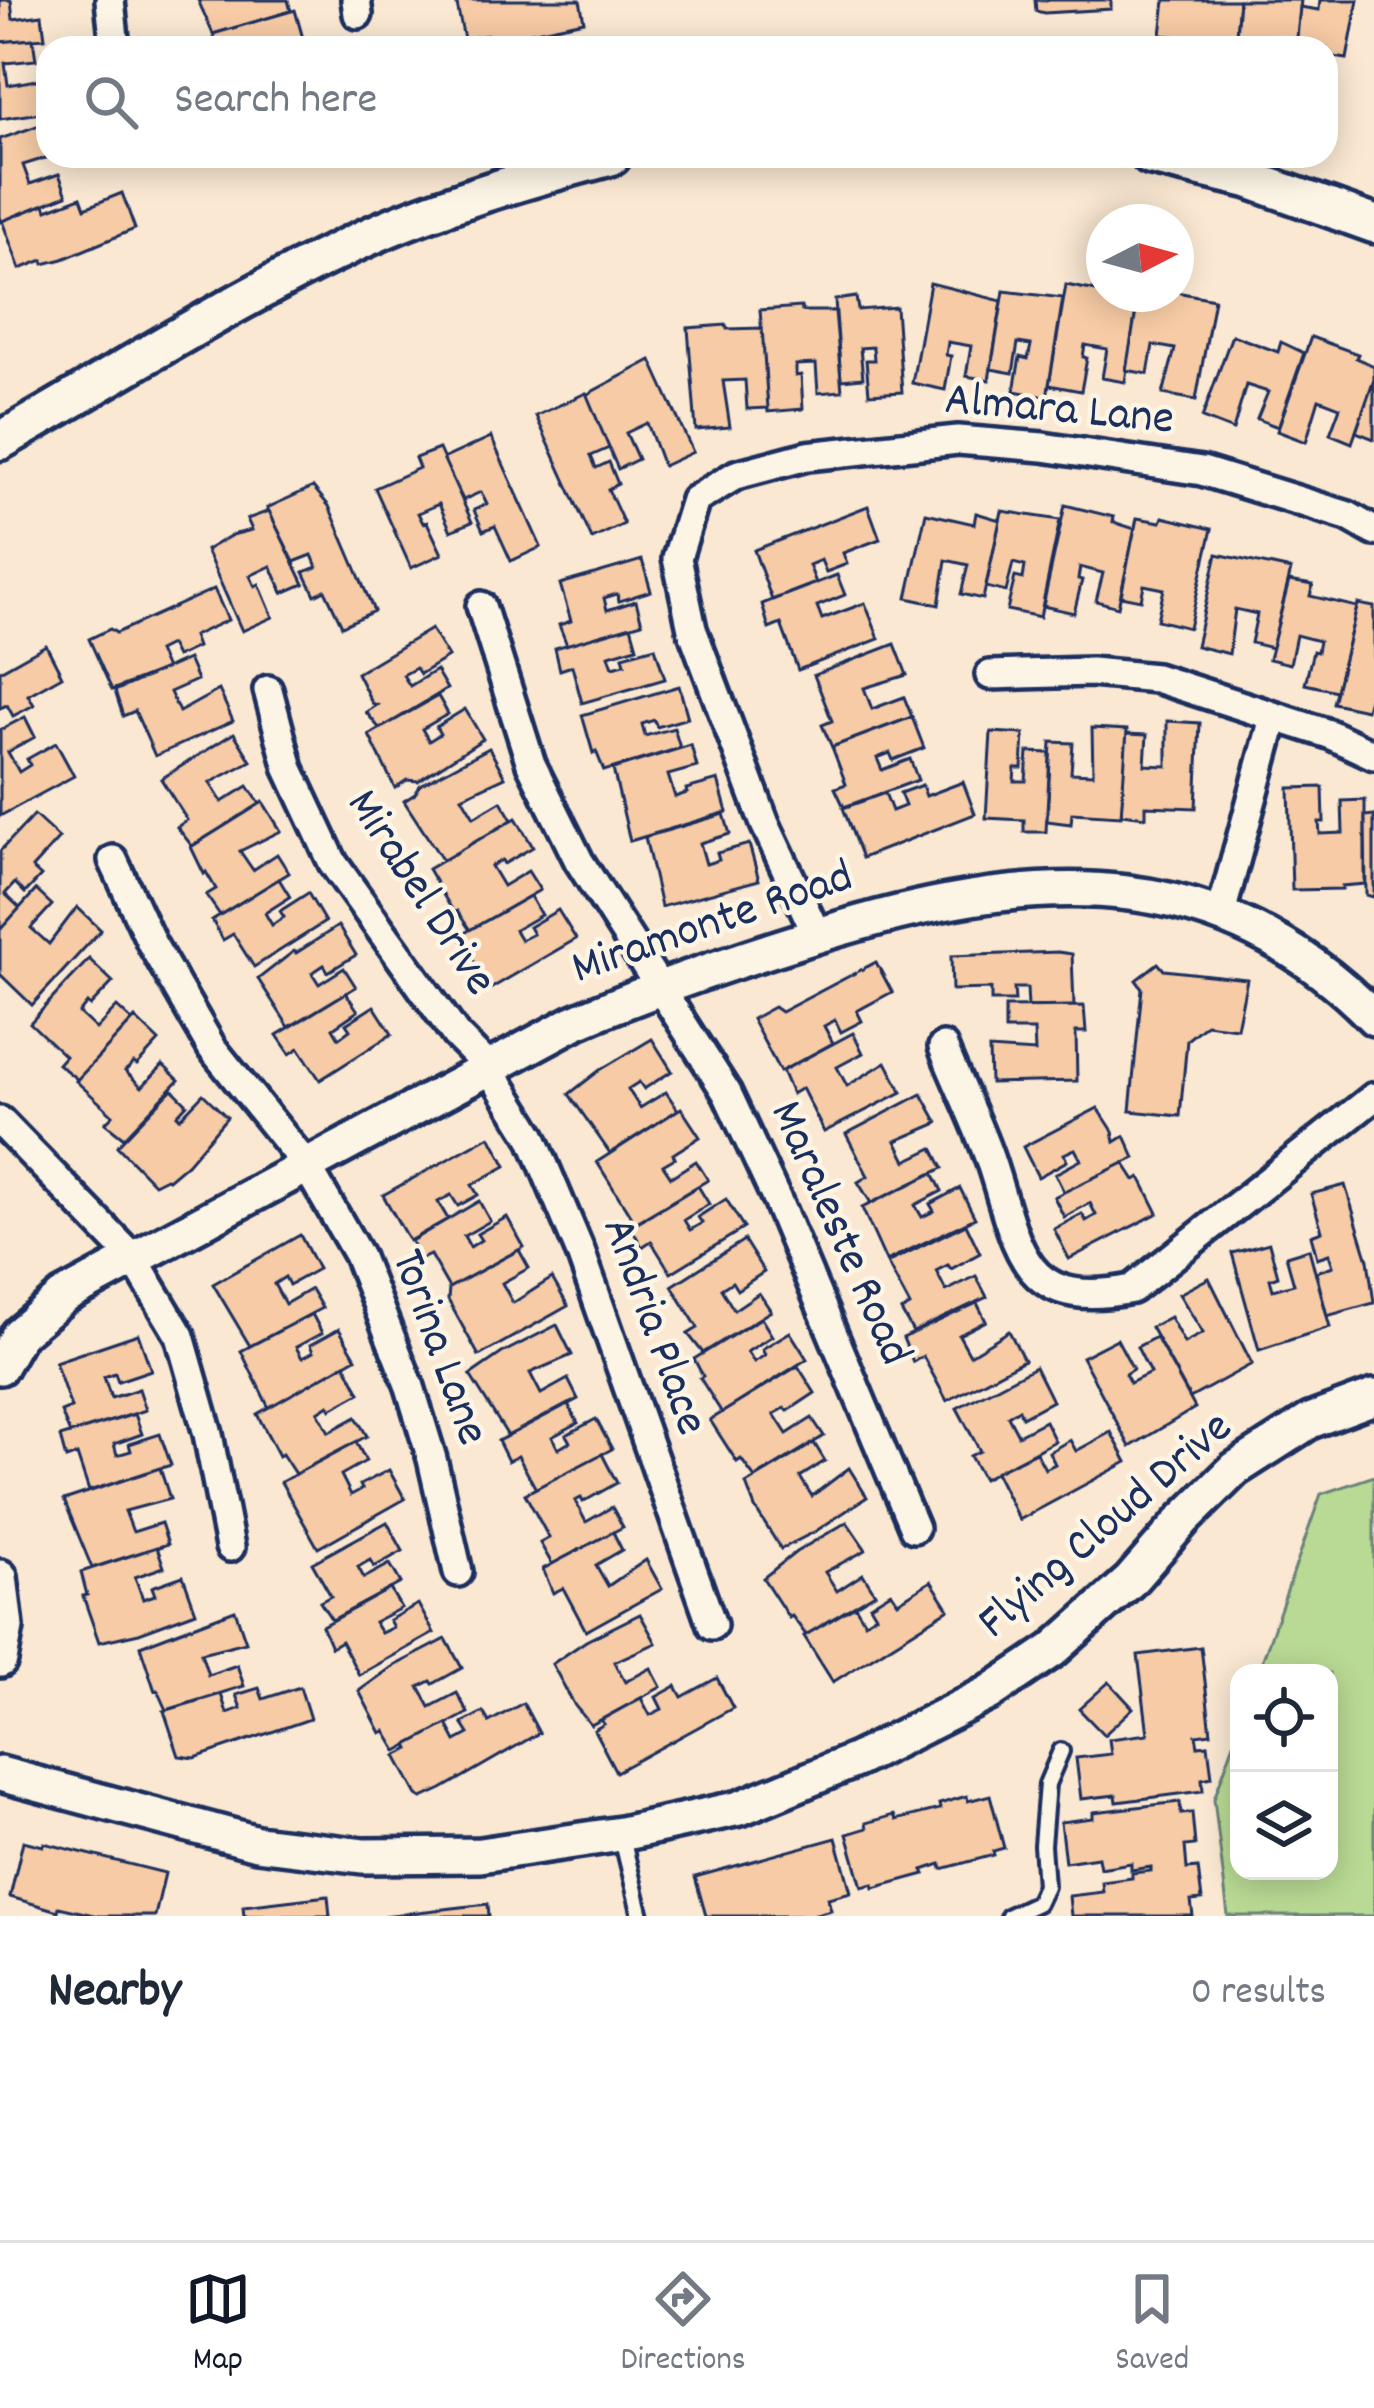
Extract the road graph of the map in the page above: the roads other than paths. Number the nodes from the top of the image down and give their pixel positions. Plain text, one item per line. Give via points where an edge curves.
1 (110, 0) edge
2 (114, 36) edge
3 (573, 168) edge
4 (1201, 168) edge
5 (1374, 224) edge
6 (0, 441) edge
7 (1374, 532) edge
8 (481, 606) dead end
9 (990, 675) dead end
10 (268, 690) dead end
11 (1274, 718) junction
12 (1374, 755) edge
13 (113, 860) dead end
14 (1221, 913) junction
15 (817, 935) junction
16 (658, 986) junction
17 (1374, 1018) edge
18 (943, 1047) dead end
19 (489, 1068) junction
20 (1374, 1096) edge
21 (0, 1121) edge
22 (306, 1165) junction
23 (134, 1259) junction
24 (0, 1367) edge
25 (1374, 1397) edge
26 (914, 1528) dead end
27 (230, 1547) dead end
28 (458, 1572) dead end
29 (0, 1576) edge
30 (712, 1625) dead end
31 (0, 1660) edge
32 (1061, 1750) dead end
33 (1, 1778) edge
34 (621, 1834) junction
35 (641, 1916) edge
36 (1010, 1916) edge

1 - 2 street
3 - 6 main road via 385,230
4 - 5 main road
7 - 15 street, Almara Lane via 1348,516 1202,471 958,440 807,456 736,476 694,500 677,558 692,629 765,824
8 - 16 street, Maraleste Road via 531,764 579,861
9 - 11 street via 1156,677
10 - 19 street, Mirabel Drive via 289,769 333,863 456,1035
11 - 12 street
11 - 14 street
13 - 22 street, Torina Lane via 212,1048
14 - 15 street, Miramonte Road via 1085,887 926,904
14 - 17 street, Miramonte Road via 1285,947
15 - 16 street, Miramonte Road
16 - 19 street, Miramonte Road
16 - 26 street, Maraleste Road via 727,1093
18 - 20 street via 1029,1269 1058,1289 1095,1296 1132,1288
19 - 22 street, Miramonte Road
19 - 30 street, Andria Place via 532,1138 580,1251
21 - 23 street
22 - 23 street, Miramonte Road
22 - 28 street, Torina Lane via 386,1320 432,1459
23 - 24 street, Miramonte Road via 63,1297 19,1334
23 - 27 street via 180,1336
25 - 34 street, Flying Cloud Drive via 1310,1421 1235,1469 1130,1581 1053,1650 989,1693 740,1808
29 - 31 street
32 - 36 lane via 1047,1784 1045,1886 1037,1903
33 - 34 street, Flying Cloud Drive via 257,1843 363,1856 480,1856
34 - 35 lane

